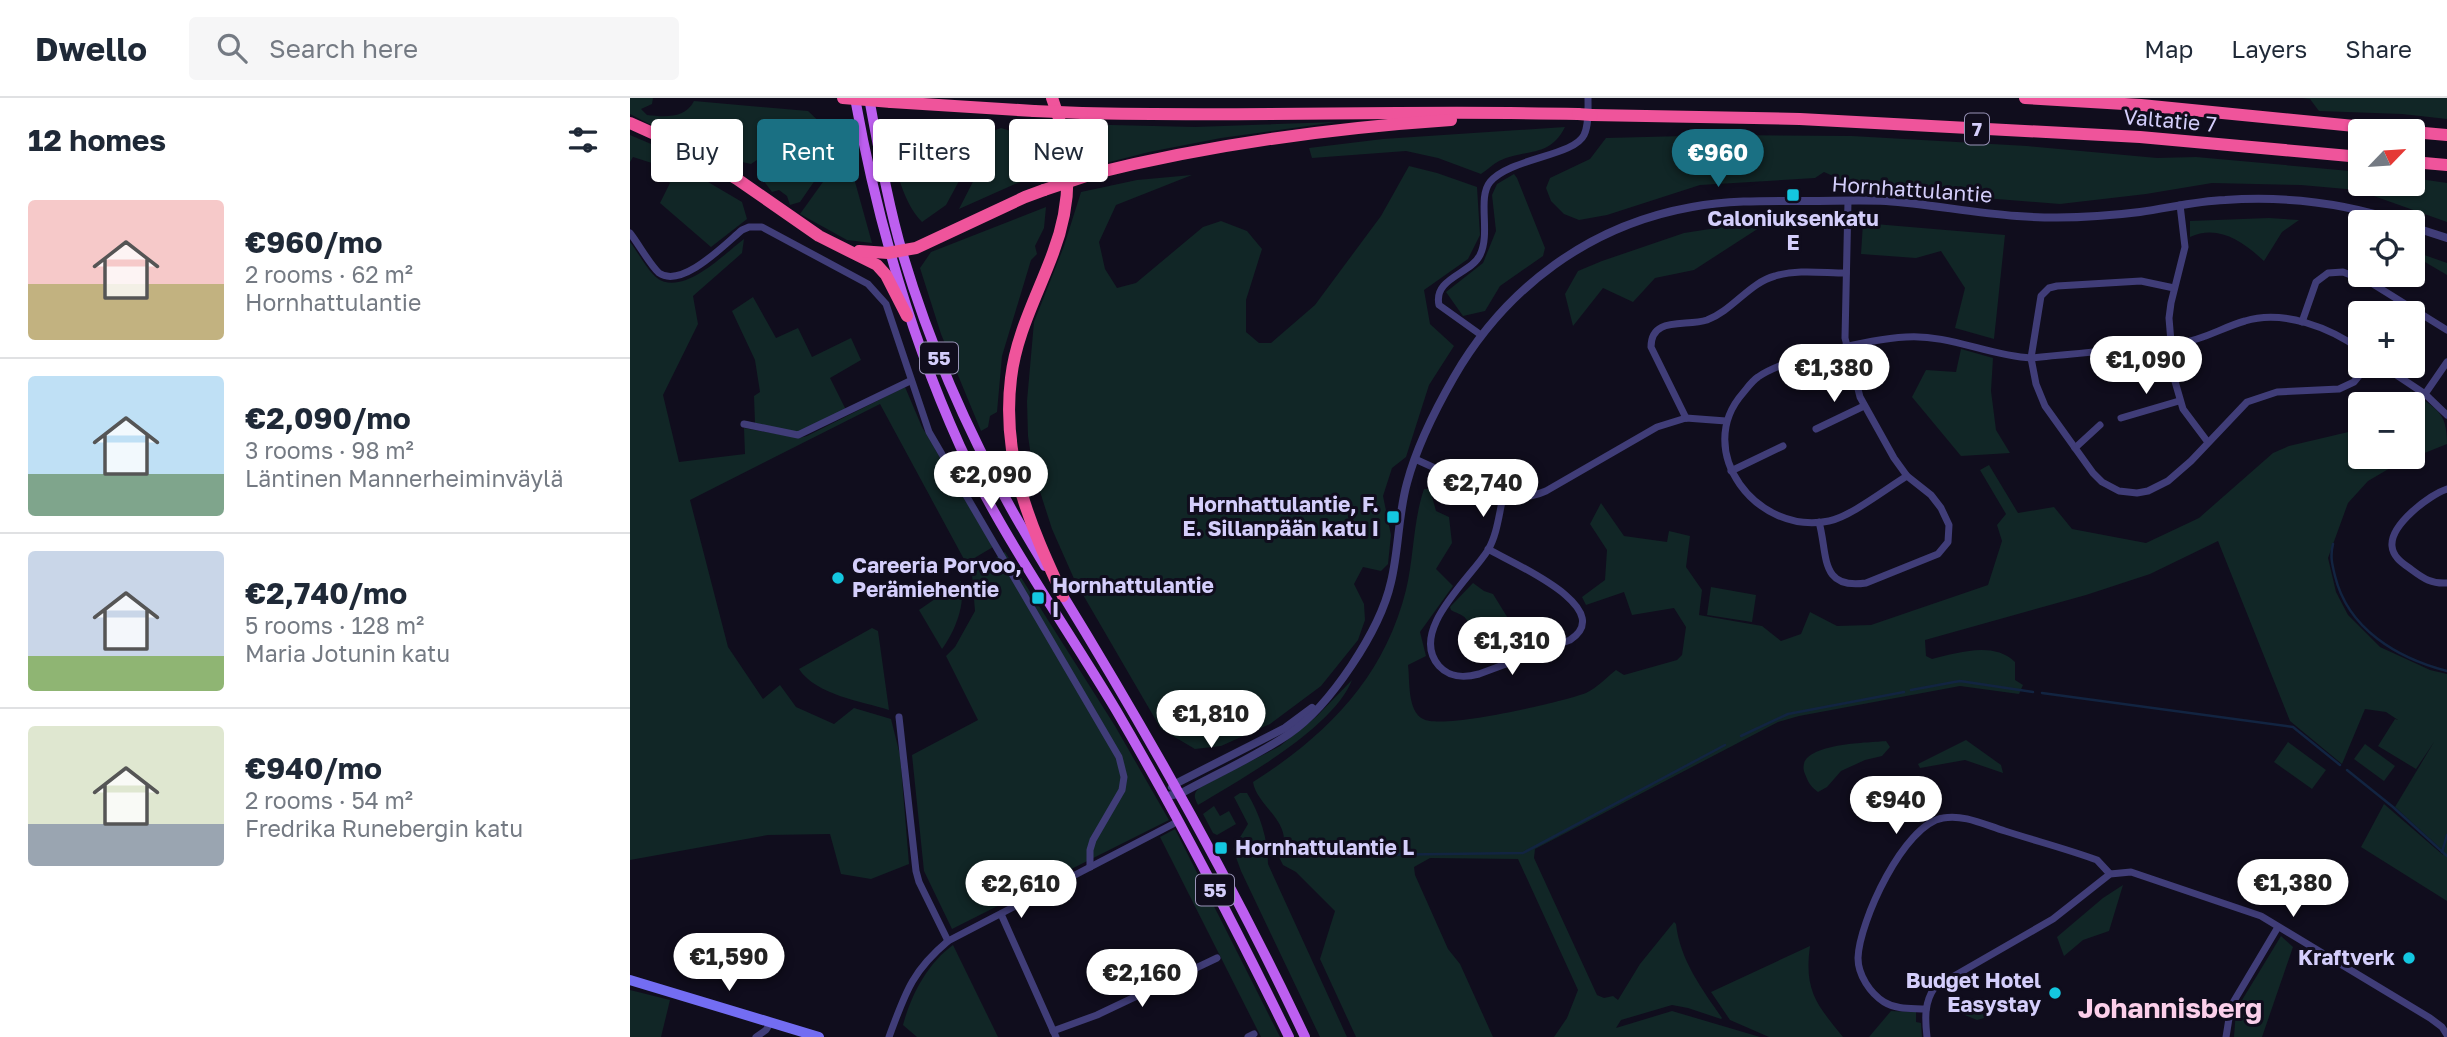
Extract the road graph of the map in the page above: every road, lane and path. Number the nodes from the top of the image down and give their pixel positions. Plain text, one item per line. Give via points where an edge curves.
1 (843, 98) edge
2 (855, 98) edge
3 (869, 98) edge
4 (1052, 98) edge
5 (1588, 98) edge
6 (2025, 98) edge
7 (1512, 113) junction
8 (630, 124) edge
9 (2348, 125) edge
10 (2426, 133) edge
11 (2447, 135) edge
12 (2348, 157) edge
13 (2426, 163) edge
14 (2447, 165) edge
15 (1848, 201) junction
16 (2180, 205) junction
17 (2358, 210) edge
18 (2425, 231) edge
19 (630, 233) edge
20 (2447, 239) edge
21 (842, 248) junction
22 (902, 252) junction
23 (888, 253) junction
24 (1846, 273) junction
25 (2174, 288) junction
26 (907, 316) junction
27 (2302, 323) junction
28 (2447, 330) edge
29 (1481, 335) junction
30 (2170, 343) junction
31 (2348, 343) edge
32 (1847, 347) junction
33 (2031, 358) junction
34 (2447, 362) edge
35 (2357, 378) edge
36 (2401, 378) edge
37 (910, 381) junction
38 (2422, 392) edge
39 (2425, 394) joint
40 (2179, 401) junction
41 (1864, 406) junction
42 (2447, 415) edge
43 (1686, 418) junction
44 (2121, 418) dead end
45 (1726, 421) junction
46 (744, 424) dead end
47 (2101, 425) dead end
48 (1816, 429) dead end
49 (2207, 441) junction
50 (1783, 446) dead end
51 (2075, 448) junction
52 (1415, 459) junction
53 (1731, 471) junction
54 (1907, 476) junction
55 (2447, 489) edge
56 (1503, 497) junction
57 (1819, 522) junction
58 (1488, 549) junction
59 (2447, 583) edge
60 (1063, 597) junction
61 (899, 717) dead end
62 (1178, 789) junction
63 (1165, 796) junction
64 (1173, 824) dead end
65 (1090, 867) junction
66 (2109, 874) junction
67 (1002, 914) junction
68 (2278, 927) junction
69 (948, 941) junction
70 (1217, 958) dead end
71 (630, 980) edge
72 (1926, 1009) junction
73 (771, 1022) junction
74 (1055, 1034) edge
75 (2447, 1035) edge
76 (757, 1037) edge
77 (817, 1037) edge
78 (889, 1037) edge
79 (1289, 1037) edge
80 (1305, 1037) edge
81 (1927, 1037) edge
82 (2226, 1037) edge

1 - 7 highway, Valtatie 7 / 7, bridge via 1082,113
2 - 23 main road, 55
3 - 22 main road, 55
4 - 60 highway via 1065,139 1068,189 1055,250 1022,331 1008,408 1018,484
5 - 29 street via 1586,132 1581,140 1504,170 1487,186 1481,254 1441,288 1438,298 1439,305
6 - 9 highway, Valtatie 7
7 - 12 highway, Valtatie 7 / 7, bridge via 1800,120 2100,135
7 - 22 highway, bridge via 1391,124 1152,159 1025,197
8 - 21 highway via 708,162
10 - 11 highway
13 - 14 highway
15 - 16 street, Hornhattulantie via 2048,217 2098,216
15 - 24 street
15 - 29 street, Hornhattulantie via 1724,203 1633,222 1553,264 1516,295
16 - 17 street, Hornhattulantie via 2234,199 2297,201
16 - 25 street via 2185,247
18 - 20 street
19 - 37 street via 659,272 671,278 695,268 749,227 779,235 875,289 886,304
21 - 23 highway
21 - 26 highway via 881,270
22 - 23 highway
22 - 60 main road, 55 via 970,433
23 - 26 main road, 55
24 - 32 street
24 - 43 street via 1775,276 1719,314 1654,331 1651,347
25 - 30 street
25 - 33 street via 2141,281 2049,288 2041,296
26 - 63 main road, 55 via 967,458
27 - 28 street via 2316,282 2328,273 2343,272 2373,284
27 - 30 street via 2251,319 2199,339
27 - 31 street
29 - 52 street, Hornhattulantie via 1440,402
30 - 33 street
30 - 40 street
32 - 33 street via 1918,336
32 - 41 street
32 - 45 street via 1778,366 1756,378
33 - 51 street via 2041,397
34 - 39 street
35 - 49 street via 2339,389 2277,392 2247,402
36 - 38 street
37 - 46 street via 798,435
37 - 65 street via 929,432 1119,757 1122,790 1093,841
39 - 42 street
40 - 44 street
40 - 49 street
41 - 48 street
41 - 54 street
43 - 45 street
43 - 56 street via 1657,427 1546,491
45 - 53 street
47 - 51 street
49 - 51 street via 2179,474 2137,493 2102,482
50 - 53 street
52 - 56 street
52 - 62 street, Hornhattulantie via 1392,582 1371,634 1351,666 1292,732
53 - 57 street via 1744,491 1770,513
54 - 57 street via 1839,518
54 - 57 street via 1931,495 1949,525 1948,541 1938,554 1866,583 1845,583 1827,566
55 - 59 street via 2425,500 2395,534 2392,545 2399,560 2417,574 2430,582
56 - 58 street
58 - 58 street via 1432,629 1435,661 1453,676 1479,674 1570,640 1583,625 1577,605 1560,589
60 - 62 main road, 55
61 - 69 street via 916,871
62 - 63 street, Hornhattulantie
62 - 80 main road, 55
63 - 79 main road, 55
64 - 65 street
65 - 67 street
66 - 68 street via 2141,875 2245,909
66 - 72 street via 2053,919 1942,982 1932,991
66 - 72 street via 2097,860 1968,820 1942,818 1920,829 1883,883 1858,960 1864,980 1877,997 1891,1006
67 - 69 street
67 - 74 street
68 - 75 street via 2430,1018
68 - 82 street via 2231,1006
69 - 78 street via 915,974
70 - 74 street
71 - 73 main road
72 - 81 street
73 - 76 street
73 - 77 main road

